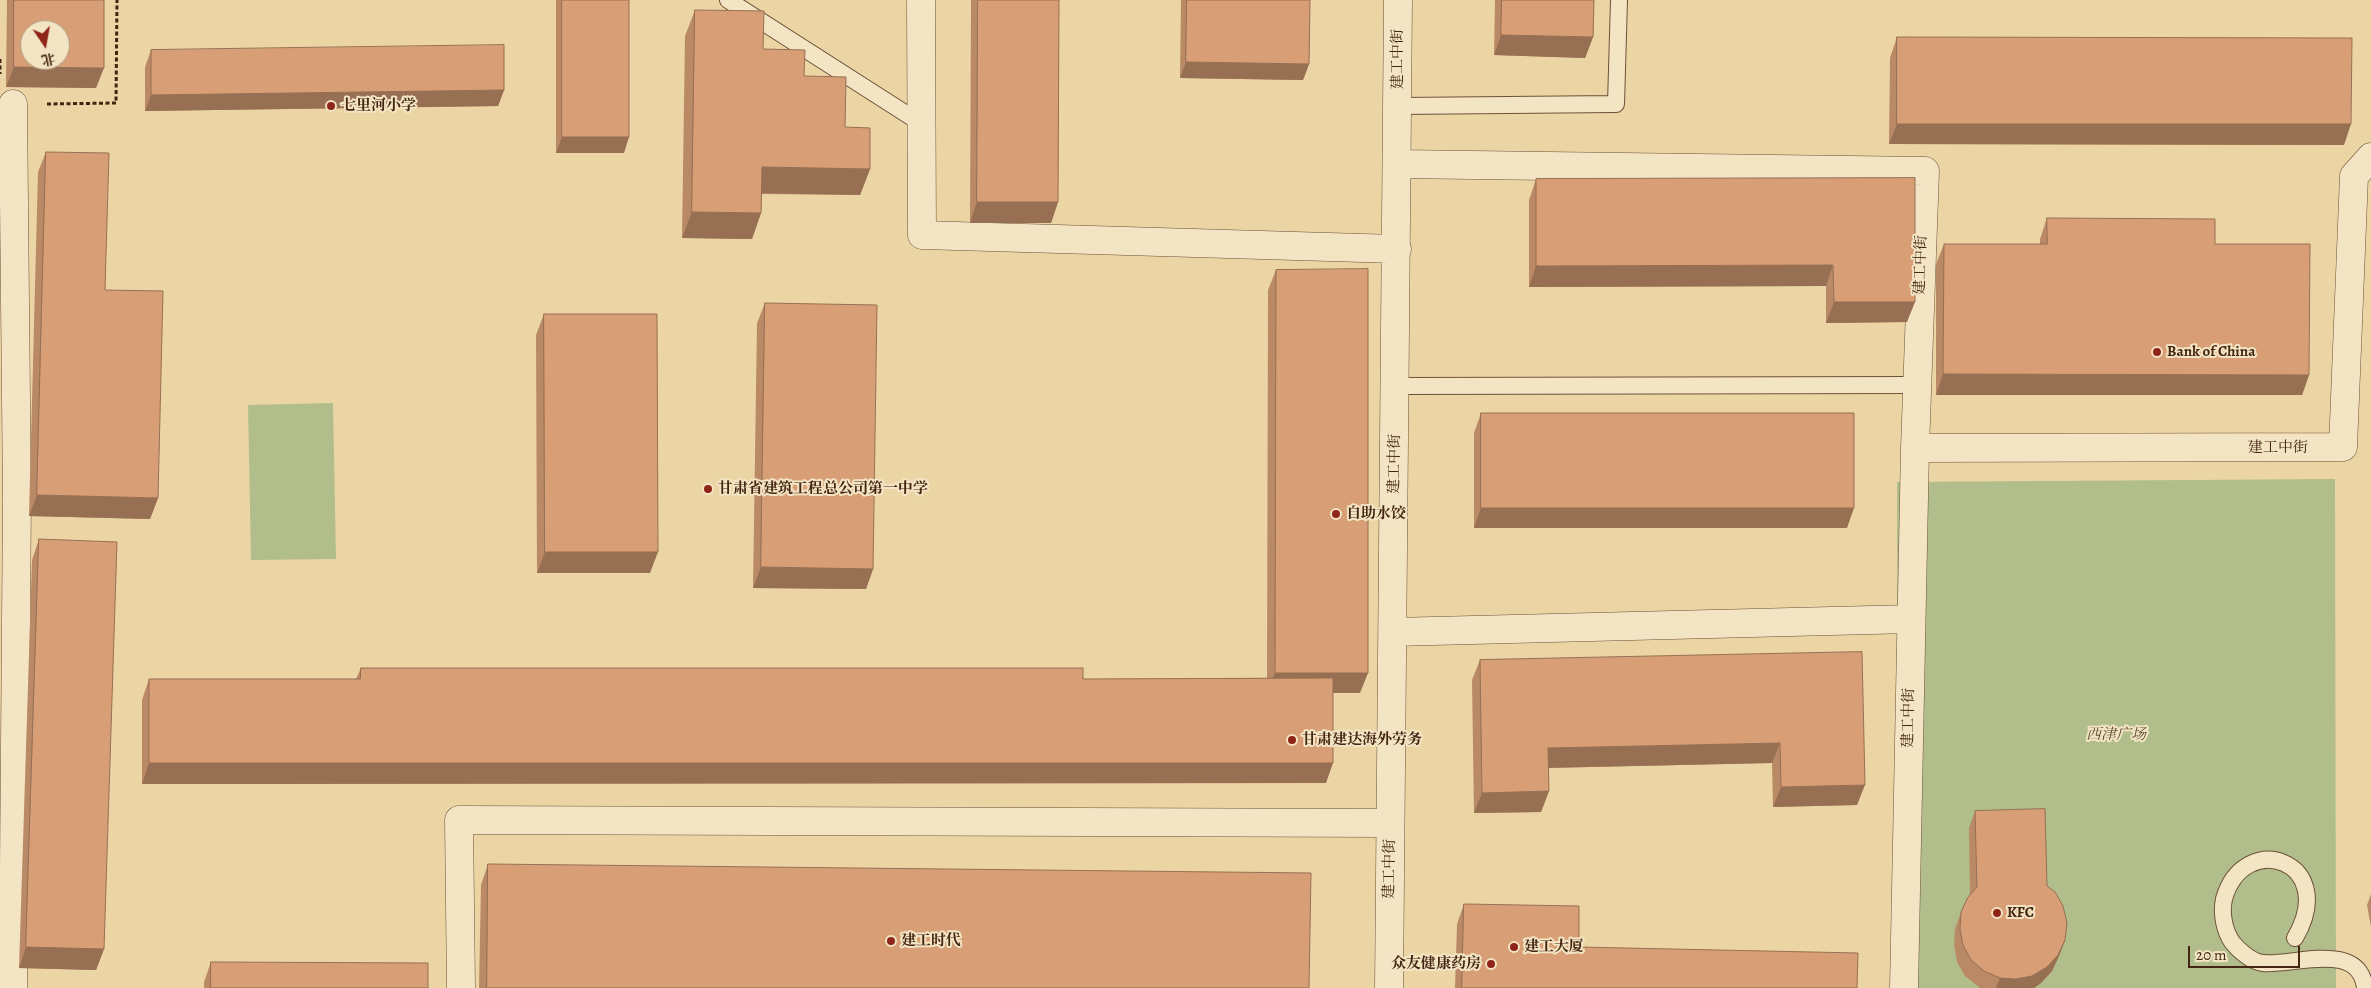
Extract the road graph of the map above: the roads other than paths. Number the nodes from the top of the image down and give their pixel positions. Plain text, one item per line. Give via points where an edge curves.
1 (728, 0) edge
2 (920, 0) edge
3 (1398, 0) edge
4 (1619, 0) edge
5 (13, 104) road end
6 (1398, 106) junction
7 (922, 124) junction
8 (2371, 156) edge
9 (1398, 164) junction
10 (1397, 250) junction
11 (1917, 385) junction
12 (1396, 386) junction
13 (1914, 448) junction
14 (1911, 619) junction
15 (1393, 632) junction
16 (1390, 823) junction
17 (2295, 938) dead end
18 (13, 988) edge
19 (461, 988) edge
20 (1389, 988) edge
21 (1904, 988) edge
22 (2365, 988) edge

1 - 7 lane
2 - 7 street
3 - 6 street, 建工中街
4 - 6 lane via 1616,104
5 - 18 street via 17,488
6 - 9 street, 建工中街
7 - 10 street via 922,235
8 - 13 street, 建工中街 via 2354,176 2343,447
9 - 10 street, 建工中街
9 - 11 street, 建工中街 via 1924,171
10 - 12 street, 建工中街
11 - 12 lane
11 - 13 street, 建工中街
12 - 15 street, 建工中街
13 - 14 street, 建工中街
14 - 15 street
14 - 21 street, 建工中街
15 - 16 street, 建工中街
16 - 19 street via 459,820
16 - 20 street, 建工中街
17 - 22 lane via 2303,924 2307,892 2295,870 2273,859 2260,860 2238,872 2228,888 2223,906 2224,924 2232,942 2244,955 2262,963 2330,957 2341,959 2359,973

